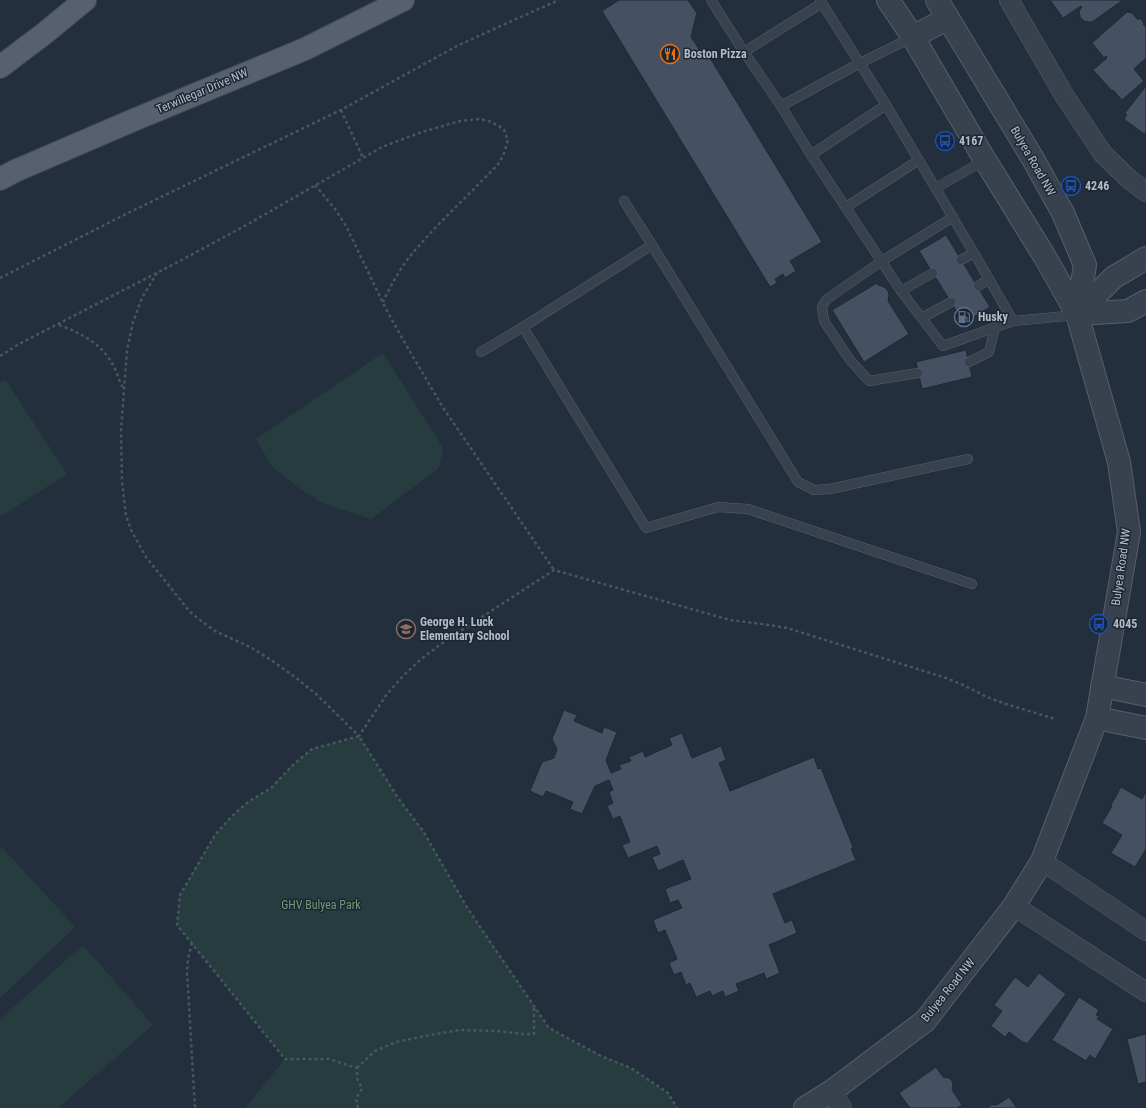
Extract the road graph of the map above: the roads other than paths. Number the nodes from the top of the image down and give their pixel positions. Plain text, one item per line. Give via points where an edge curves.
1 (85, 0) edge
2 (403, 0) edge
3 (711, 0) edge
4 (888, 0) edge
5 (1009, 0) edge
6 (821, 2) edge
7 (943, 9) edge
8 (913, 37) junction
9 (744, 52) junction
10 (860, 63) junction
11 (0, 67) edge
12 (886, 105) junction
13 (781, 106) junction
14 (811, 155) junction
15 (919, 160) junction
16 (985, 160) junction
17 (0, 179) edge
18 (936, 188) junction
19 (1146, 192) edge
20 (624, 201) dead end
21 (846, 207) junction
22 (953, 217) junction
23 (652, 245) junction
24 (974, 253) junction
25 (1146, 258) edge
26 (961, 260) dead end
27 (882, 262) junction
28 (933, 273) dead end
29 (990, 279) junction
30 (978, 286) dead end
31 (901, 291) junction
32 (1146, 301) edge
33 (951, 302) dead end
34 (1077, 314) junction
35 (922, 318) junction
36 (1013, 321) junction
37 (523, 327) junction
38 (995, 328) junction
39 (481, 352) dead end
40 (969, 362) dead end
41 (918, 373) dead end
42 (968, 459) dead end
43 (972, 584) dead end
44 (1102, 686) junction
45 (1146, 695) edge
46 (1097, 718) junction
47 (1146, 728) edge
48 (1042, 862) junction
49 (1014, 906) junction
50 (1146, 931) edge
51 (1146, 992) edge
52 (837, 1100) edge
53 (805, 1108) edge

1 - 11 main road
2 - 17 main road, Terwillegar Drive NW via 305,49
3 - 9 lane
4 - 8 street, Bulyea Road NW
5 - 19 street via 1064,95 1103,154
6 - 9 lane
6 - 10 lane
7 - 8 street, Bulyea Road NW
7 - 34 street, Bulyea Road NW via 1063,213 1085,265
8 - 10 lane
8 - 16 street, Bulyea Road NW
9 - 13 lane
10 - 12 lane
10 - 13 lane
12 - 14 lane
12 - 15 lane
13 - 14 lane
14 - 21 lane
15 - 18 lane
15 - 21 lane
16 - 18 lane
16 - 34 street, Bulyea Road NW via 1042,250
18 - 22 lane
20 - 23 lane
21 - 27 lane
22 - 24 lane
22 - 27 lane
23 - 37 lane
23 - 42 lane via 798,482 814,490 830,488
24 - 26 lane
24 - 29 lane
25 - 34 street via 1114,277
27 - 31 lane
27 - 41 lane via 826,300 822,307 824,321 850,360 869,381
28 - 31 lane
29 - 30 lane
29 - 36 lane
31 - 35 lane
32 - 34 street via 1128,311
33 - 35 lane
34 - 36 lane
34 - 44 street, Bulyea Road NW via 1119,462 1128,532
35 - 38 lane via 943,346
36 - 38 lane
37 - 39 lane
37 - 43 lane via 646,528 718,507 748,509
38 - 40 lane via 989,352
44 - 45 street
44 - 46 street, Bulyea Road NW
46 - 47 street
46 - 48 street, Bulyea Road NW
48 - 49 street, Bulyea Road NW
48 - 50 street
49 - 51 street
49 - 52 street, Bulyea Road NW via 925,1021
52 - 53 street, Bulyea Road NW

